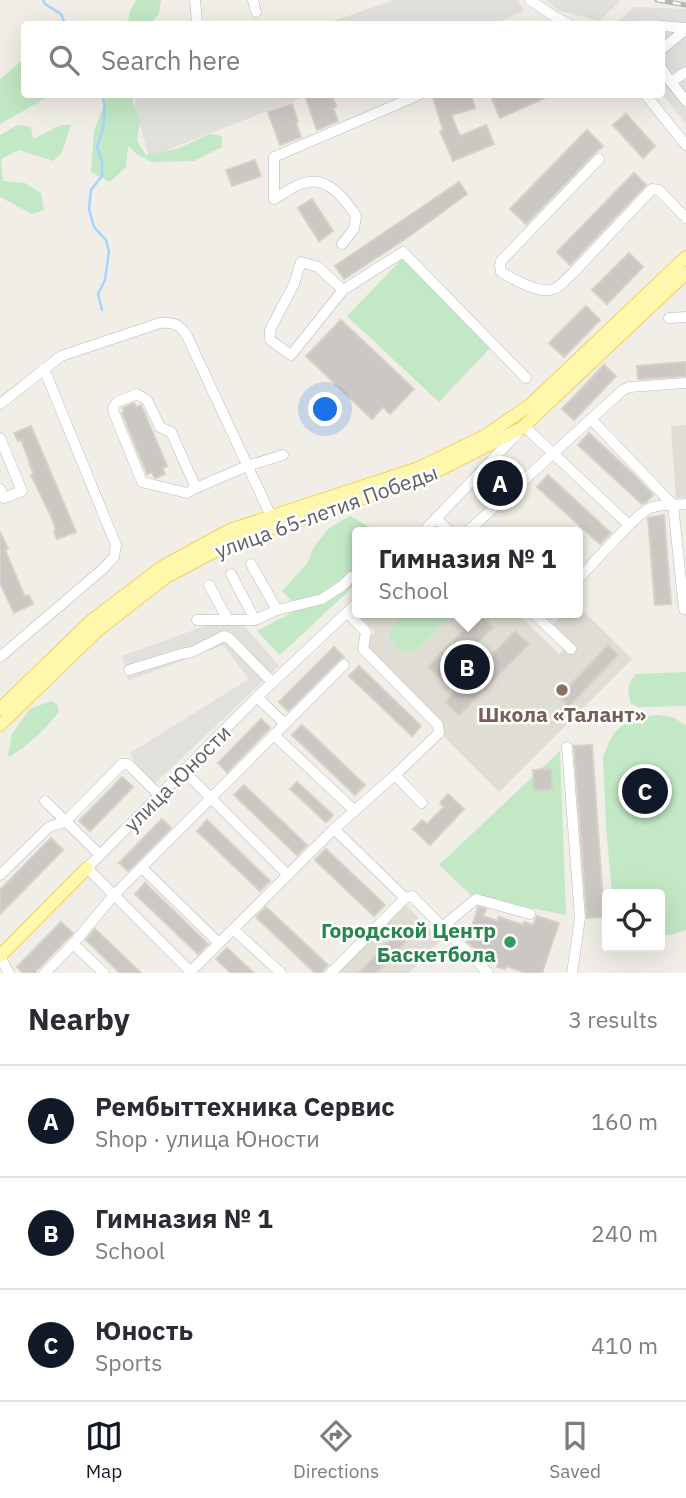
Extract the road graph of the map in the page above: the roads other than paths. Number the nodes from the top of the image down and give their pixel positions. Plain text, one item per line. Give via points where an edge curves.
1 (195, 0) edge
2 (253, 0) edge
3 (530, 0) edge
4 (256, 12) dead end
5 (197, 21) edge
6 (562, 21) edge
7 (665, 26) edge
8 (686, 28) edge
9 (665, 46) edge
10 (686, 72) edge
11 (665, 73) edge
12 (671, 82) junction
13 (412, 98) edge
14 (648, 98) edge
15 (686, 101) edge
16 (686, 145) edge
17 (599, 159) dead end
18 (686, 218) edge
19 (342, 244) dead end
20 (686, 257) edge
21 (686, 273) edge
22 (680, 285) edge
23 (344, 290) junction
24 (686, 317) edge
25 (669, 318) dead end
26 (44, 369) junction
27 (526, 378) dead end
28 (686, 383) edge
29 (0, 404) edge
30 (591, 419) junction
31 (523, 427) junction
32 (0, 438) edge
33 (552, 452) junction
34 (283, 455) dead end
35 (247, 466) junction
36 (0, 488) edge
37 (196, 488) junction
38 (686, 504) edge
39 (673, 505) junction
40 (271, 516) junction
41 (436, 518) junction
42 (629, 525) junction
43 (428, 527) edge
44 (445, 527) edge
45 (472, 527) edge
46 (251, 564) dead end
47 (231, 574) dead end
48 (583, 574) edge
49 (352, 577) edge
50 (209, 585) dead end
51 (352, 608) edge
52 (277, 610) junction
53 (683, 611) edge
54 (347, 612) junction
55 (352, 617) edge
56 (353, 618) edge
57 (542, 618) edge
58 (197, 620) dead end
59 (228, 620) junction
60 (255, 620) junction
61 (571, 649) dead end
62 (0, 657) edge
63 (344, 665) dead end
64 (130, 670) dead end
65 (273, 682) junction
66 (257, 697) junction
67 (0, 709) edge
68 (285, 724) junction
69 (0, 725) edge
70 (274, 735) junction
71 (567, 747) dead end
72 (184, 771) junction
73 (395, 775) junction
74 (159, 795) junction
75 (212, 799) junction
76 (45, 801) dead end
77 (422, 803) dead end
78 (355, 811) junction
79 (65, 822) junction
80 (334, 829) junction
81 (100, 855) junction
82 (142, 868) junction
83 (87, 869) junction
84 (0, 875) edge
85 (288, 875) junction
86 (114, 895) junction
87 (405, 898) junction
88 (530, 914) dead end
89 (442, 928) junction
90 (233, 929) junction
91 (219, 943) junction
92 (73, 944) junction
93 (0, 956) edge
94 (191, 972) edge
95 (9, 973) edge
96 (45, 973) edge
97 (104, 973) edge
98 (281, 973) edge
99 (331, 973) edge
100 (488, 973) edge
101 (572, 973) edge

1 - 5 street
2 - 4 street
3 - 6 street
7 - 8 street
8 - 9 street
10 - 12 street
11 - 12 street
12 - 15 street
13 - 19 street via 274,157 274,199 314,181 330,186 347,202 356,216 354,229
14 - 16 street
17 - 18 street via 501,261 501,272 552,290 653,188
20 - 40 main road, улица 65-летия Победы via 530,405 485,436 419,468
21 - 22 main road, улица 65-летия Победы
22 - 31 main road, улица 65-летия Победы
23 - 23 street via 318,267 301,262 270,330 270,340 292,355
23 - 27 street via 403,252
24 - 25 street
26 - 29 street
26 - 35 street via 61,356 172,322 183,328
26 - 62 street via 116,545 114,557 104,568
28 - 30 street via 629,387
30 - 33 street
30 - 39 street
31 - 33 street
31 - 41 street
31 - 69 main road, улица 65-летия Победы via 423,478 234,541 166,577 98,630
32 - 36 street via 22,491 4,498
33 - 42 street
33 - 45 street
34 - 35 street
35 - 37 street
35 - 40 street
37 - 37 street via 187,493 142,482 114,413 117,402 137,394 147,400 160,427 171,432
38 - 39 street
39 - 42 street via 646,509
39 - 53 street
40 - 67 main road, улица 65-летия Победы via 230,530 162,567 90,621
41 - 43 street
41 - 44 street
42 - 48 street
46 - 52 street
47 - 60 street
49 - 52 street via 322,599
50 - 59 street
51 - 54 street, улица Юности
52 - 60 street
54 - 55 street
54 - 65 street, улица Юности
56 - 73 street via 366,632 363,649 439,727 438,736
57 - 61 street
58 - 59 street
59 - 60 street
63 - 68 street
64 - 65 street via 192,652 224,636
65 - 66 street, улица Юности
66 - 68 street
66 - 72 street, улица Юности
68 - 70 street
70 - 75 street
70 - 78 street
71 - 101 street via 580,918
72 - 74 street, улица Юности
72 - 75 street
73 - 77 street
73 - 78 street
74 - 79 street via 130,766 122,764
74 - 81 street, улица Юности
75 - 82 street
75 - 85 street
76 - 79 street
78 - 80 street
79 - 81 street
79 - 84 street via 49,827
80 - 85 street
80 - 87 street
81 - 83 street, улица Юности
82 - 86 street
82 - 91 street
83 - 86 street
83 - 93 main road, улица Юности
85 - 90 street
86 - 92 street
86 - 94 street
87 - 89 street via 417,900
87 - 99 street
88 - 89 street via 476,899
89 - 100 street
90 - 91 street
90 - 98 street
91 - 94 street
92 - 96 street
92 - 97 street
93 - 95 street

